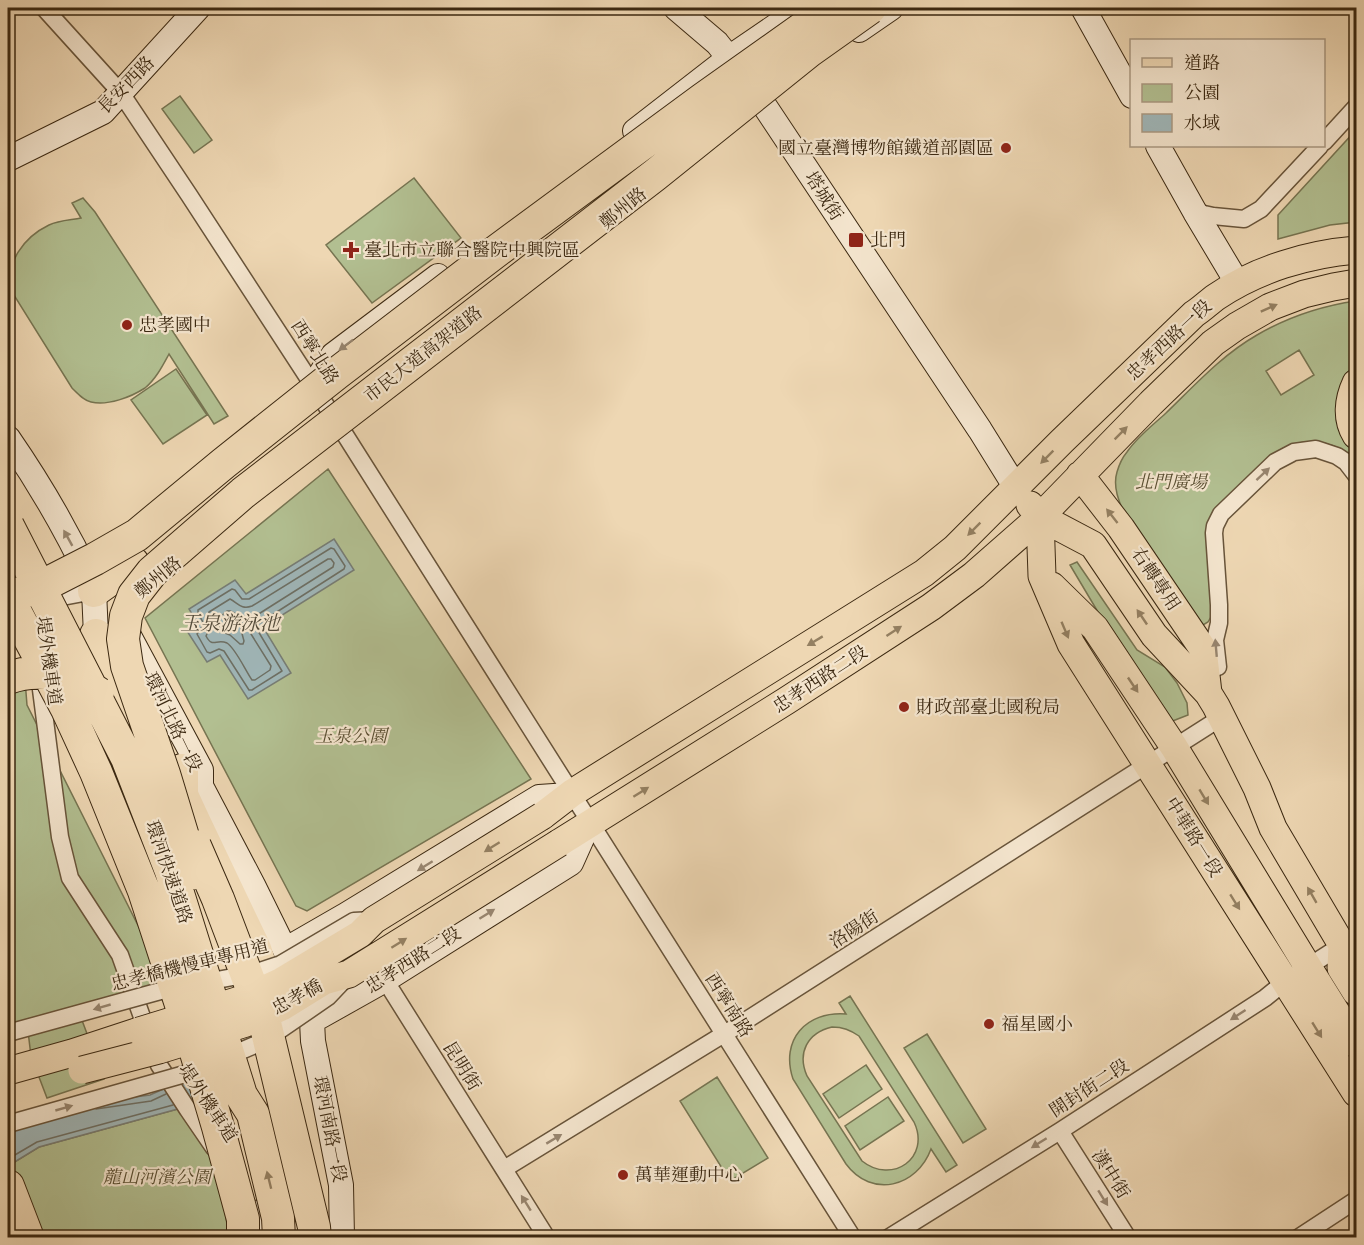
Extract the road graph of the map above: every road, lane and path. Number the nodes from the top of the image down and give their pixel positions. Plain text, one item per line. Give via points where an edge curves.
1 (44, 8) edge
2 (198, 8) edge
3 (676, 8) edge
4 (786, 8) edge
5 (802, 8) edge
6 (831, 8) edge
7 (870, 8) edge
8 (891, 8) edge
9 (1083, 8) edge
10 (758, 26) dead end
11 (729, 58) junction
12 (121, 93) junction
13 (1130, 94) edge
14 (703, 99) junction
15 (762, 101) junction
16 (1356, 107) edge
17 (664, 108) junction
18 (732, 113) junction
19 (1325, 140) edge
20 (704, 143) junction
21 (1159, 147) edge
22 (1319, 147) edge
23 (9, 155) edge
24 (1195, 212) junction
25 (573, 213) junction
26 (1356, 250) edge
27 (439, 276) junction
28 (1238, 284) junction
29 (1356, 284) edge
30 (483, 320) junction
31 (1356, 383) edge
32 (313, 386) junction
33 (342, 430) junction
34 (1356, 435) edge
35 (8, 438) edge
36 (1080, 475) junction
37 (1356, 475) edge
38 (1016, 488) junction
39 (1040, 517) junction
40 (8, 526) edge
41 (8, 573) edge
42 (1042, 576) junction
43 (94, 591) junction
44 (12, 603) edge
45 (96, 635) junction
46 (8, 678) edge
47 (1215, 705) junction
48 (1174, 747) junction
49 (1148, 764) junction
50 (182, 777) junction
51 (571, 794) junction
52 (542, 816) joint
53 (194, 821) junction
54 (590, 824) junction
55 (559, 843) joint
56 (344, 915) junction
57 (374, 920) junction
58 (1352, 943) edge
59 (285, 950) junction
60 (349, 974) junction
61 (1297, 974) junction
62 (385, 980) junction
63 (1356, 992) edge
64 (312, 1021) junction
65 (8, 1033) edge
66 (725, 1033) junction
67 (1356, 1044) edge
68 (8, 1071) edge
69 (8, 1089) edge
70 (1356, 1093) edge
71 (184, 1110) junction
72 (253, 1114) junction
73 (8, 1124) edge
74 (1060, 1131) junction
75 (504, 1169) junction
76 (8, 1186) edge
77 (1356, 1200) edge
78 (274, 1234) edge
79 (28, 1238) edge
80 (243, 1238) edge
81 (253, 1238) edge
82 (313, 1238) edge
83 (342, 1238) edge
84 (547, 1238) edge
85 (854, 1238) edge
86 (888, 1238) edge
87 (1128, 1238) edge
88 (1298, 1238) edge

1 - 12 street, 西寧北路
2 - 12 street, 長安西路
3 - 11 street, 塔城街
4 - 10 street
5 - 11 street
6 - 14 highway, 市民大道高架道路, bridge
7 - 18 highway, 市民大道高架道路, bridge
8 - 15 street, 鄭州路
9 - 13 street
11 - 15 street, 塔城街
11 - 17 street
12 - 23 street, 長安西路 via 103,112
12 - 32 street, 西寧北路
14 - 25 highway, bridge
14 - 44 highway, 市民大道高架道路, bridge via 345,367 136,535 52,581 21,593
15 - 20 street, 鄭州路
15 - 38 street, 塔城街
16 - 19 street
17 - 20 street via 660,132 666,144 676,151 689,152
17 - 27 street via 531,212
18 - 25 highway, bridge
18 - 50 highway, 市民大道高架道路, bridge via 243,494 152,572 134,595 123,639 127,666
20 - 30 street, 鄭州路
21 - 24 street
22 - 24 street via 1261,209 1244,219
24 - 28 street
25 - 43 highway
26 - 28 main road, 忠孝西路一段 via 1288,263
27 - 30 street via 464,291
27 -> 32 street via 333,355
28 -> 38 main road, 忠孝西路一段 via 1194,314
36 -> 29 main road, 忠孝西路一段 via 1198,358 1237,326 1304,294
30 - 33 street, 鄭州路
31 - 34 main road via 1350,398 1349,420
32 - 33 street, 西寧北路
32 - 43 street via 104,553
33 - 43 street, 鄭州路 via 129,600
33 - 51 street, 西寧北路
43 -> 35 street, 環河北路一段 via 55,515
36 - 39 main road, 忠孝西路一段
47 -> 36 main road, 右轉專用 via 1203,649
47 -> 37 street via 1220,682 1215,640 1219,622 1214,534 1217,519 1275,462 1294,453 1316,449 1337,456
38 - 39 main road
38 -> 51 main road, 忠孝西路二段 via 924,573
39 - 42 main road, 中華路一段
47 -> 39 main road via 1154,635 1094,545
54 -> 39 main road, 忠孝西路二段 via 931,607
40 - 72 highway, 環河快速道路, bridge via 127,758 171,871 241,1095
41 - 78 highway, 環河快速道路, bridge via 73,687 150,858 242,1154
42 -> 48 main road, 中華路一段 via 1095,628
42 -> 49 main road, 中華路一段 via 1071,644
43 - 44 street
43 - 45 street
43 - 50 street, 環河北路一段 via 119,616 201,770
44 - 71 street, 堤外機車道 via 34,633 60,837 70,878 120,955 156,1066
44 - 80 highway, bridge via 96,772 144,891 218,1126 243,1220
45 - 50 street via 109,650
45 - 53 highway via 95,659 142,751
46 - 50 highway, bridge via 30,673 54,674 87,685 123,713
47 - 48 street, 洛陽街
58 -> 47 main road via 1274,828
48 - 49 street, 洛陽街
48 -> 61 main road, 中華路一段
49 -> 61 main road, 中華路一段
49 - 66 street, 洛陽街
50 - 53 highway via 182,795
50 - 59 street, 環河北路一段 via 253,885
50 - 72 highway, bridge via 194,873 254,1092
50 - 82 highway, bridge via 218,899 265,1023 314,1227
51 - 52 main road, 忠孝西路二段
51 - 54 street, 西寧南路
51 -> 56 street, 忠孝西路二段 via 539,797
52 -> 57 main road, 忠孝橋, bridge
53 - 82 highway, bridge via 255,949 285,1042 309,1156
54 - 55 main road, 忠孝西路二段
62 -> 54 street, 忠孝西路二段 via 571,863
54 - 66 street, 西寧南路
60 -> 55 main road, 忠孝橋, bridge
56 - 59 street, 忠孝西路二段
56 - 62 street, 昆明街
57 -> 65 street, 忠孝橋機慢車專用道, bridge via 354,921 281,964 254,973 164,990
57 - 68 main road, 忠孝橋, bridge via 360,934 280,982 243,999
58 - 61 street, 開封街二段
58 - 63 main road via 1341,968
59 - 64 street, 環河北路一段
60 - 69 main road, 忠孝橋, bridge via 324,981 246,1023
73 -> 60 street, bridge via 203,1068 264,1041 328,997
61 - 67 main road, 中華路一段
61 -> 70 main road, 中華路一段
61 -> 74 street, 開封街二段
62 - 64 street, 忠孝西路二段
62 - 75 street, 昆明街
64 - 83 street, 環河南路一段 via 341,1185
75 -> 66 street, 洛陽街
66 - 85 street, 西寧南路
71 - 78 street, 堤外機車道
71 - 81 street, 堤外機車道 via 249,1207
78 -> 72 highway, 環河快速道路, bridge
74 -> 86 street, 開封街二段
74 -> 87 street, 漢中街
84 -> 75 street, 昆明街
76 - 79 highway
77 - 88 street

